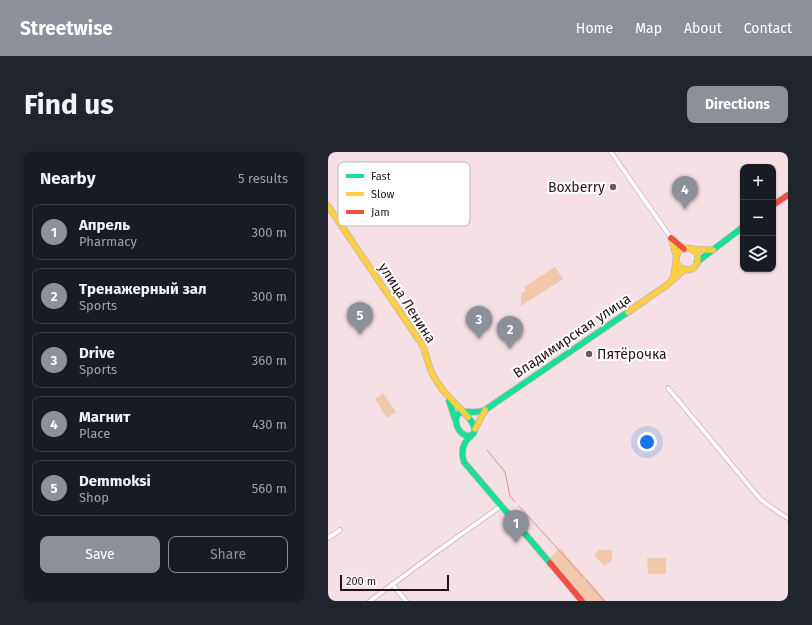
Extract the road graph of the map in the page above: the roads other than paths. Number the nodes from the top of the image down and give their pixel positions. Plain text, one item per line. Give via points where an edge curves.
1 (611, 152) edge
2 (788, 196) edge
3 (776, 203) edge
4 (328, 206) edge
5 (328, 213) edge
6 (336, 218) joint
7 (338, 221) edge
8 (341, 226) edge
9 (740, 229) edge
10 (671, 238) junction
11 (684, 249) junction
12 (691, 249) junction
13 (713, 250) junction
14 (676, 258) junction
15 (697, 262) junction
16 (685, 270) junction
17 (672, 280) junction
18 (668, 388) dead end
19 (484, 410) junction
20 (464, 413) junction
21 (455, 419) junction
22 (475, 429) junction
23 (462, 433) junction
24 (471, 436) junction
25 (465, 442) junction
26 (501, 506) junction
27 (788, 518) edge
28 (340, 530) dead end
29 (328, 538) edge
30 (392, 584) junction
31 (370, 601) edge
32 (406, 601) edge
33 (582, 601) edge

1 - 10 street
2 - 3 street
4 - 6 street, улица Ленина
5 - 21 street, улица Ленина via 421,345 432,376 451,405
6 - 7 street, улица Ленина
8 - 20 street, улица Ленина via 422,344 435,379
9 - 13 street
10 - 11 street
10 - 14 street
11 - 12 street
11 - 14 street via 680,250
12 - 13 street
12 - 15 street via 695,252
13 - 15 street
14 - 16 street via 677,264
14 - 17 street
15 - 16 street via 692,268
16 - 17 street, Владимирская улица
17 - 19 street, Владимирская улица
18 - 27 street via 761,500
19 - 20 street, Владимирская улица
19 - 22 street
20 - 21 street, Владимирская улица via 459,413
20 - 22 street via 472,421
21 - 23 street
22 - 24 street
23 - 24 street
23 - 25 street
24 - 25 street
25 - 26 street via 462,450 464,462
26 - 30 street
26 - 33 street
28 - 29 street
30 - 31 street
30 - 32 street

